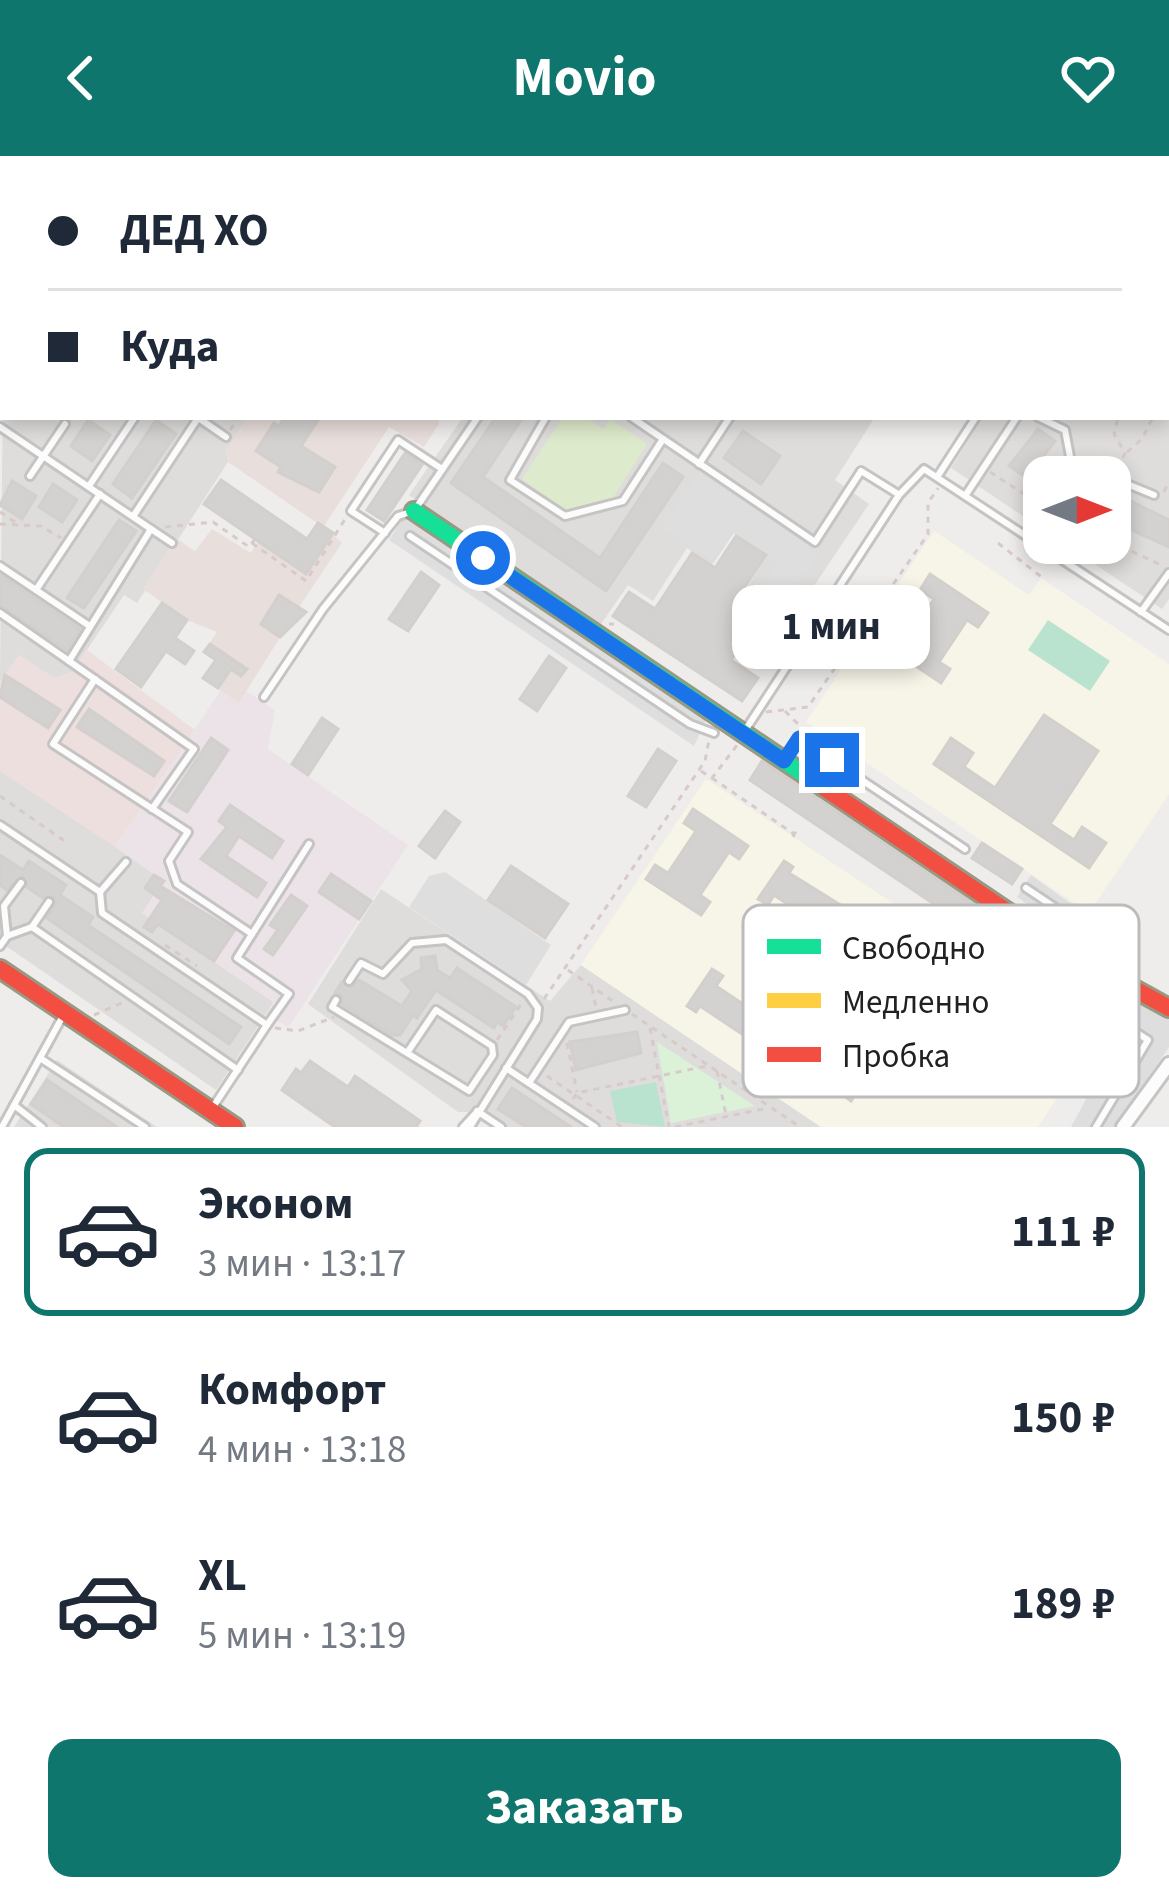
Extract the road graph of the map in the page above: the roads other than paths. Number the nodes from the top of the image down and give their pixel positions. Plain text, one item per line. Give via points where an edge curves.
1 (133, 420) edge
2 (195, 420) edge
3 (202, 420) edge
4 (476, 420) edge
5 (544, 420) edge
6 (635, 420) edge
7 (728, 420) edge
8 (974, 420) edge
9 (1015, 420) edge
10 (1044, 420) edge
11 (65, 424) dead end
12 (0, 427) edge
13 (226, 436) road end
14 (663, 439) junction
15 (44, 456) junction
16 (1070, 456) edge
17 (699, 464) junction
18 (442, 469) junction
19 (30, 476) dead end
20 (941, 477) junction
21 (89, 486) junction
22 (1131, 486) edge
23 (967, 493) junction
24 (100, 494) junction
25 (899, 494) junction
26 (1157, 497) road end
27 (413, 511) junction
28 (133, 516) junction
29 (151, 529) junction
30 (385, 533) junction
31 (410, 536) dead end
32 (172, 543) dead end
33 (0, 566) edge
34 (1169, 571) edge
35 (36, 590) junction
36 (1141, 612) junction
37 (0, 613) edge
38 (88, 625) junction
39 (1169, 630) edge
40 (69, 661) junction
41 (94, 679) junction
42 (264, 697) dead end
43 (714, 733) road end
44 (743, 735) junction
45 (784, 761) junction
46 (152, 809) junction
47 (0, 825) edge
48 (309, 844) dead end
49 (965, 848) dead end
50 (42, 850) junction
51 (126, 862) dead end
52 (33, 863) dead end
53 (70, 870) junction
54 (62, 882) dead end
55 (21, 883) dead end
56 (1026, 888) dead end
57 (100, 892) junction
58 (49, 902) dead end
59 (2, 905) edge
60 (997, 905) edge
61 (1051, 905) edge
62 (32, 927) junction
63 (252, 934) junction
64 (7, 936) junction
65 (0, 946) edge
66 (0, 969) edge
67 (349, 981) dead end
68 (1139, 992) edge
69 (336, 1000) dead end
70 (1169, 1008) edge
71 (626, 1010) road end
72 (64, 1013) junction
73 (271, 1027) junction
74 (409, 1050) junction
75 (40, 1058) junction
76 (1169, 1064) edge
77 (506, 1068) junction
78 (238, 1070) junction
79 (478, 1079) junction
80 (530, 1083) junction
81 (493, 1088) junction
82 (1114, 1097) edge
83 (14, 1105) junction
84 (211, 1110) junction
85 (478, 1112) junction
86 (2, 1127) edge
87 (42, 1127) edge
88 (145, 1127) edge
89 (236, 1127) edge
90 (466, 1127) edge
91 (501, 1127) edge
92 (595, 1127) edge
93 (1096, 1127) edge
94 (1123, 1127) edge

1 - 21 lane
2 - 28 lane
3 - 13 lane
4 - 18 lane
5 - 14 lane via 510,480 565,516 622,501
6 - 14 lane
7 - 17 lane
8 - 20 lane
9 - 23 lane
10 - 16 lane via 1064,430
11 - 15 lane
12 - 15 lane
14 - 17 lane
15 - 19 lane
15 - 21 lane
17 - 25 lane via 815,542 861,471
18 - 27 lane
18 - 30 lane via 401,436 351,511
20 - 23 lane
20 - 25 lane via 918,471
21 - 24 lane
22 - 26 lane
23 - 36 lane
24 - 28 lane
24 - 35 lane
25 - 44 lane
27 - 30 lane
27 - 44 street
28 - 29 lane
29 - 32 lane
29 - 38 lane
30 - 42 lane
31 - 43 lane
33 - 35 lane
34 - 36 lane
35 - 38 lane
36 - 39 lane
37 - 40 lane
38 - 40 lane
40 - 41 lane
41 - 46 lane via 194,749
41 - 46 lane via 52,744
44 - 45 street
45 - 49 lane via 799,738
45 - 60 street
46 - 63 lane via 188,832 169,861 176,884
47 - 50 lane
48 - 63 lane
50 - 52 lane
50 - 53 lane
51 - 57 lane
53 - 54 lane
53 - 57 lane
55 - 59 lane
56 - 61 lane
57 - 73 lane via 102,913
58 - 62 lane
59 - 64 lane
62 - 64 lane
62 - 78 lane
63 - 73 lane via 237,958 289,994
64 - 65 lane
66 - 72 street
67 - 77 lane via 361,963 383,974 412,943 446,940 538,1008
68 - 70 street
69 - 74 lane via 340,1013 397,1051
71 - 80 lane via 569,1022
72 - 75 lane
72 - 84 street
73 - 78 lane
74 - 79 lane via 469,1091
74 - 79 lane via 436,1010 495,1042
75 - 83 lane
75 - 88 lane
76 - 94 street
77 - 80 lane
77 - 81 lane
78 - 84 lane
79 - 81 lane
80 - 92 lane
81 - 85 lane
82 - 93 lane
83 - 86 lane
83 - 87 lane
84 - 89 street
85 - 90 lane
85 - 91 lane

